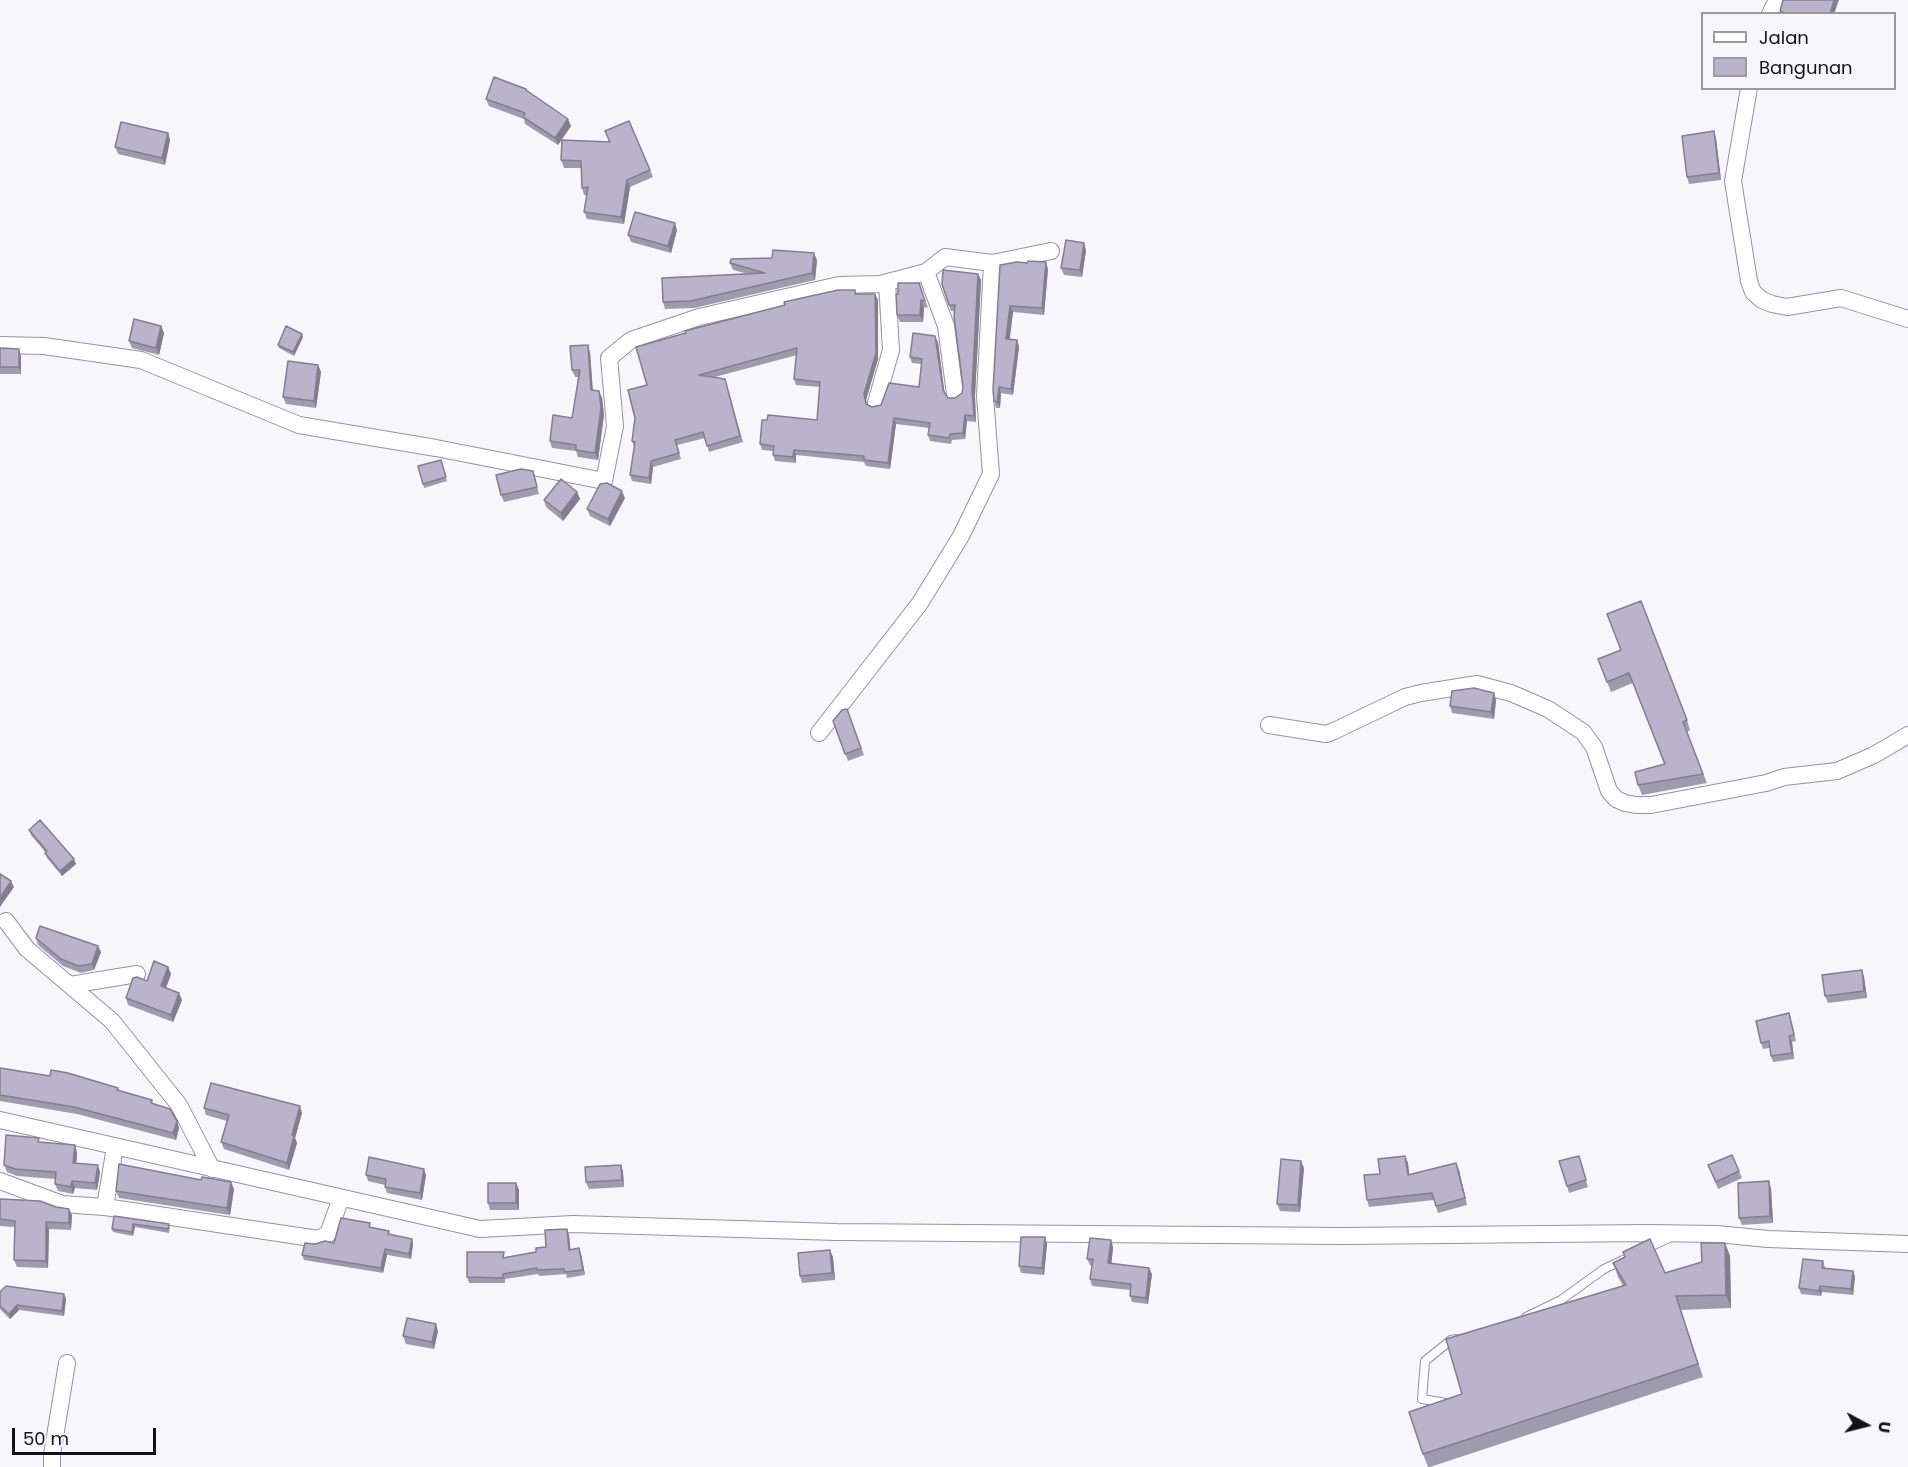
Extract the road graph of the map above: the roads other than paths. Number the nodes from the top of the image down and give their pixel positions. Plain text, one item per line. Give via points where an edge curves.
1 (1749, 90) edge
2 (1051, 251) dead end
3 (992, 263) junction
4 (926, 272) junction
5 (887, 282) junction
6 (1908, 319) edge
7 (0, 345) edge
8 (955, 394) dead end
9 (876, 403) dead end
10 (1269, 725) dead end
11 (819, 733) dead end
12 (1908, 735) edge
13 (6, 921) dead end
14 (136, 974) dead end
15 (70, 985) junction
16 (0, 1120) edge
17 (115, 1147) junction
18 (212, 1169) junction
19 (0, 1181) edge
20 (341, 1198) junction
21 (105, 1207) junction
22 (1678, 1233) junction
23 (1908, 1244) edge
24 (1520, 1320) edge
25 (1463, 1337) edge
26 (67, 1363) dead end
27 (1454, 1402) edge
28 (52, 1467) edge

1 - 6 street via 1733,181 1753,292 1762,300 1787,307 1841,298
2 - 3 street
3 - 4 street via 945,257
3 - 11 street via 986,396 991,474 961,536 920,603
4 - 5 street
4 - 8 street via 946,326
5 - 7 street via 839,285 699,317 631,340 609,358 615,426 604,481 299,425 141,360 44,346
5 - 9 street via 891,350
10 - 12 street via 1326,734 1405,697 1478,684 1548,709 1583,732 1594,747 1609,791 1625,803 1636,805 1837,771
13 - 15 street via 27,949
14 - 15 street
15 - 18 street via 112,1021 179,1105
16 - 17 street
17 - 18 street
17 - 21 street
18 - 20 street
19 - 21 street via 62,1204
20 - 21 street via 328,1234 318,1239
20 - 22 street via 480,1229 573,1224 848,1232 1343,1236
22 - 23 street
22 - 24 lane via 1604,1269 1561,1300
25 - 27 lane via 1452,1340 1425,1361 1422,1399 1443,1404
26 - 28 street

